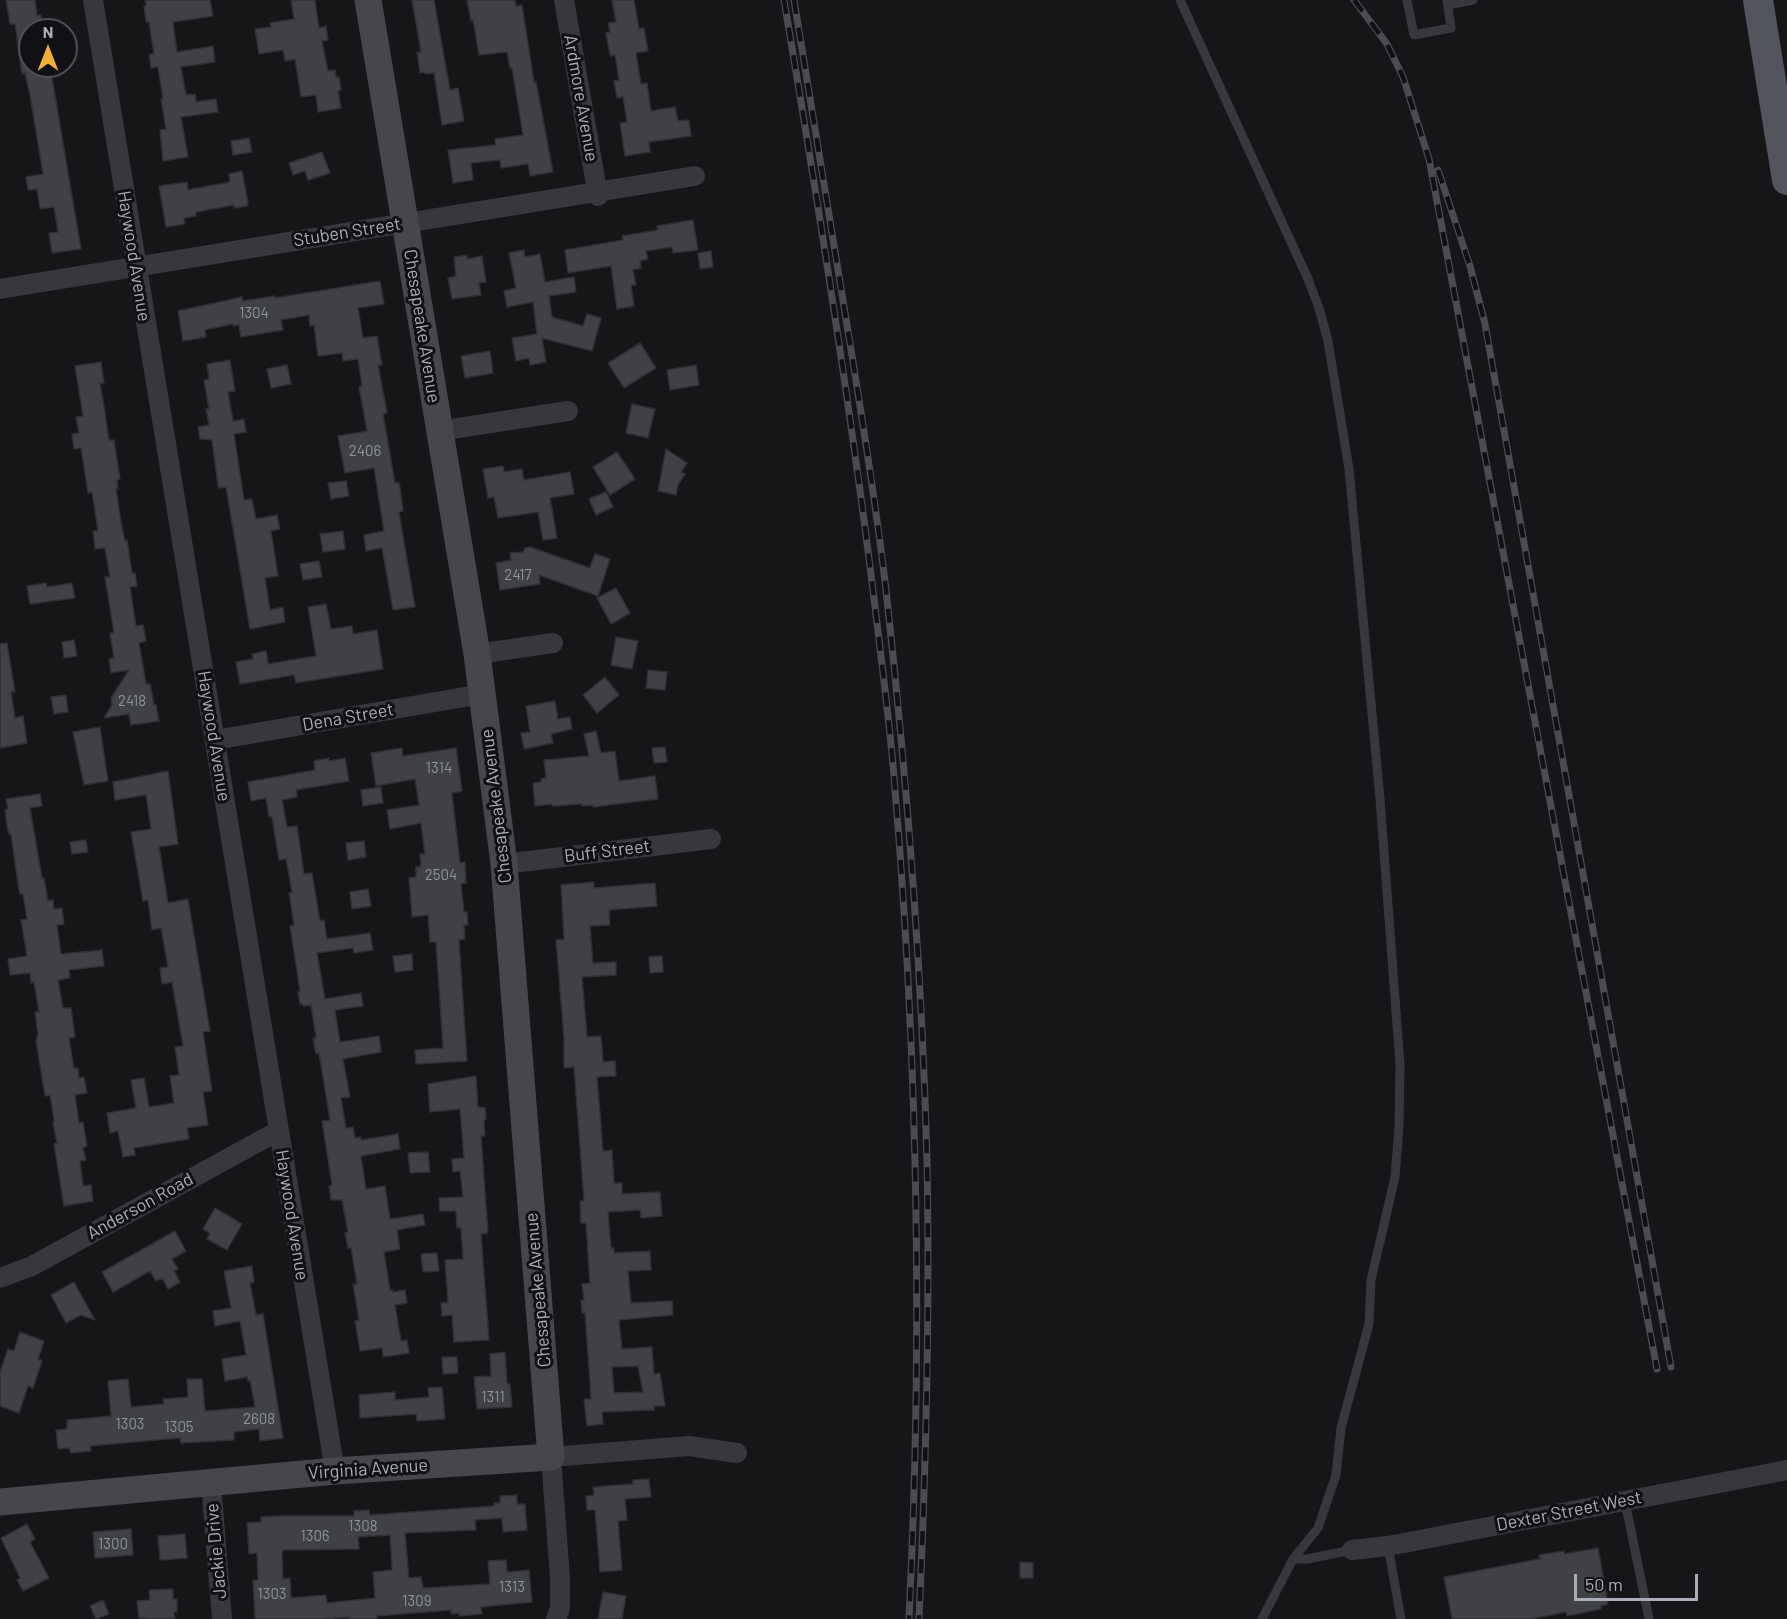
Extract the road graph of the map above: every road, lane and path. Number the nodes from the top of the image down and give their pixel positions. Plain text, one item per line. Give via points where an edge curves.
1 (93, 0) edge
2 (368, 0) edge
3 (564, 0) edge
4 (1180, 0) edge
5 (1407, 0) edge
6 (1473, 0) edge
7 (1758, 0) edge
8 (1448, 2) edge
9 (695, 176) dead end
10 (1787, 180) edge
11 (598, 193) junction
12 (405, 222) junction
13 (135, 266) junction
14 (0, 289) edge
15 (568, 411) dead end
16 (439, 431) junction
17 (553, 643) dead end
18 (477, 654) junction
19 (482, 694) junction
20 (215, 740) junction
21 (711, 839) dead end
22 (504, 864) junction
23 (278, 1131) junction
24 (0, 1278) edge
25 (737, 1453) dead end
26 (551, 1457) junction
27 (1787, 1470) edge
28 (335, 1471) junction
29 (211, 1483) junction
30 (1625, 1501) junction
31 (0, 1502) edge
32 (1388, 1546) junction
33 (1352, 1550) joint
34 (1293, 1559) junction
35 (222, 1619) edge
36 (556, 1619) edge
37 (1262, 1619) edge
38 (1401, 1619) edge
39 (1649, 1619) edge

1 - 13 street, Haywood Avenue
2 - 12 street, Chesapeake Avenue
3 - 11 street, Ardmore Avenue
4 - 34 lane via 1308,279 1330,350 1349,469 1399,1053 1395,1177 1371,1280 1369,1324 1341,1428 1336,1474 1318,1528
5 - 8 lane via 1414,35 1451,28
6 - 8 lane
7 - 10 main road
9 - 11 street, Stuben Street
11 - 12 street, Stuben Street
12 - 13 street, Stuben Street
12 - 16 street, Chesapeake Avenue
13 - 14 street, Stuben Street
13 - 20 street, Haywood Avenue
15 - 16 street
16 - 18 street, Chesapeake Avenue
17 - 18 street
18 - 19 street, Chesapeake Avenue
19 - 20 street, Dena Street
19 - 22 street, Chesapeake Avenue
20 - 23 street, Haywood Avenue
21 - 22 street, Buff Street
22 - 26 street, Chesapeake Avenue
23 - 24 street, Anderson Road via 32,1266
23 - 28 street, Haywood Avenue
25 - 26 street, Virginia Avenue via 689,1446
26 - 28 street, Virginia Avenue
26 - 36 street, Chesapeake Avenue via 560,1578
27 - 30 street, Dexter Street West
28 - 29 street, Virginia Avenue
29 - 31 street, Virginia Avenue
29 - 35 street, Jackie Drive
30 - 32 street, Dexter Street West
30 - 39 lane
32 - 33 street, Dexter Street West
32 - 38 lane
33 - 34 lane
34 - 37 lane

